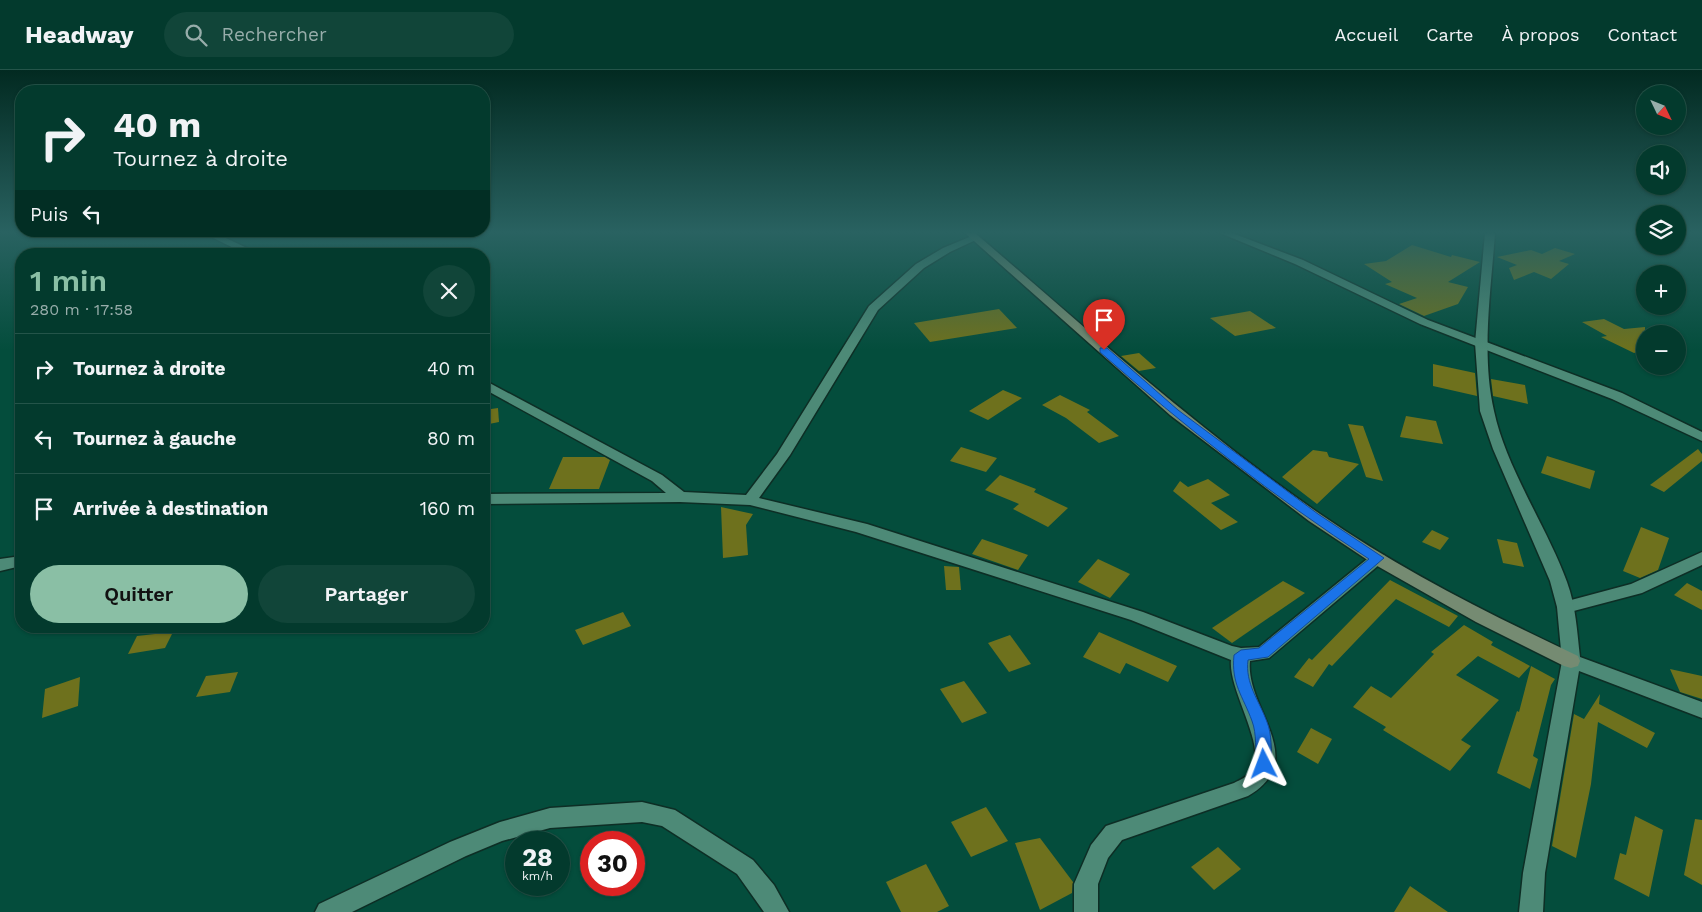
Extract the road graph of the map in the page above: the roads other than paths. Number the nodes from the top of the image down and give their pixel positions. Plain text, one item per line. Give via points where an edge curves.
1 (913, 272) edge
2 (1015, 272) edge
3 (1319, 272) edge
4 (1487, 272) edge
5 (1481, 343) junction
6 (490, 387) edge
7 (1702, 437) edge
8 (680, 497) junction
9 (490, 499) edge
10 (750, 500) junction
11 (1378, 558) junction
12 (1702, 558) edge
13 (15, 562) edge
14 (0, 565) edge
15 (1566, 607) junction
16 (1241, 655) junction
17 (1571, 661) junction
18 (1702, 710) edge
19 (327, 912) edge
20 (777, 912) edge
21 (1086, 912) edge
22 (1531, 912) edge

1 - 10 street via 873,308 783,455
2 - 11 main road via 1175,412 1314,517
3 - 5 street via 1392,309
4 - 5 street
5 - 7 street via 1617,396
5 - 15 street via 1487,410 1500,449 1549,556
6 - 8 street via 657,478
8 - 9 street
8 - 10 street
10 - 16 street via 860,528 980,565 1137,616
11 - 16 street via 1263,653
11 - 17 main road via 1482,618
12 - 15 street via 1636,589
13 - 14 street
15 - 17 street
16 - 21 street via 1239,673 1261,723 1264,743 1264,764 1258,779 1241,790 1114,833 1099,852 1086,884
17 - 18 street
17 - 22 street via 1534,874
19 - 20 street via 500,832 550,818 642,812 667,818 745,867

